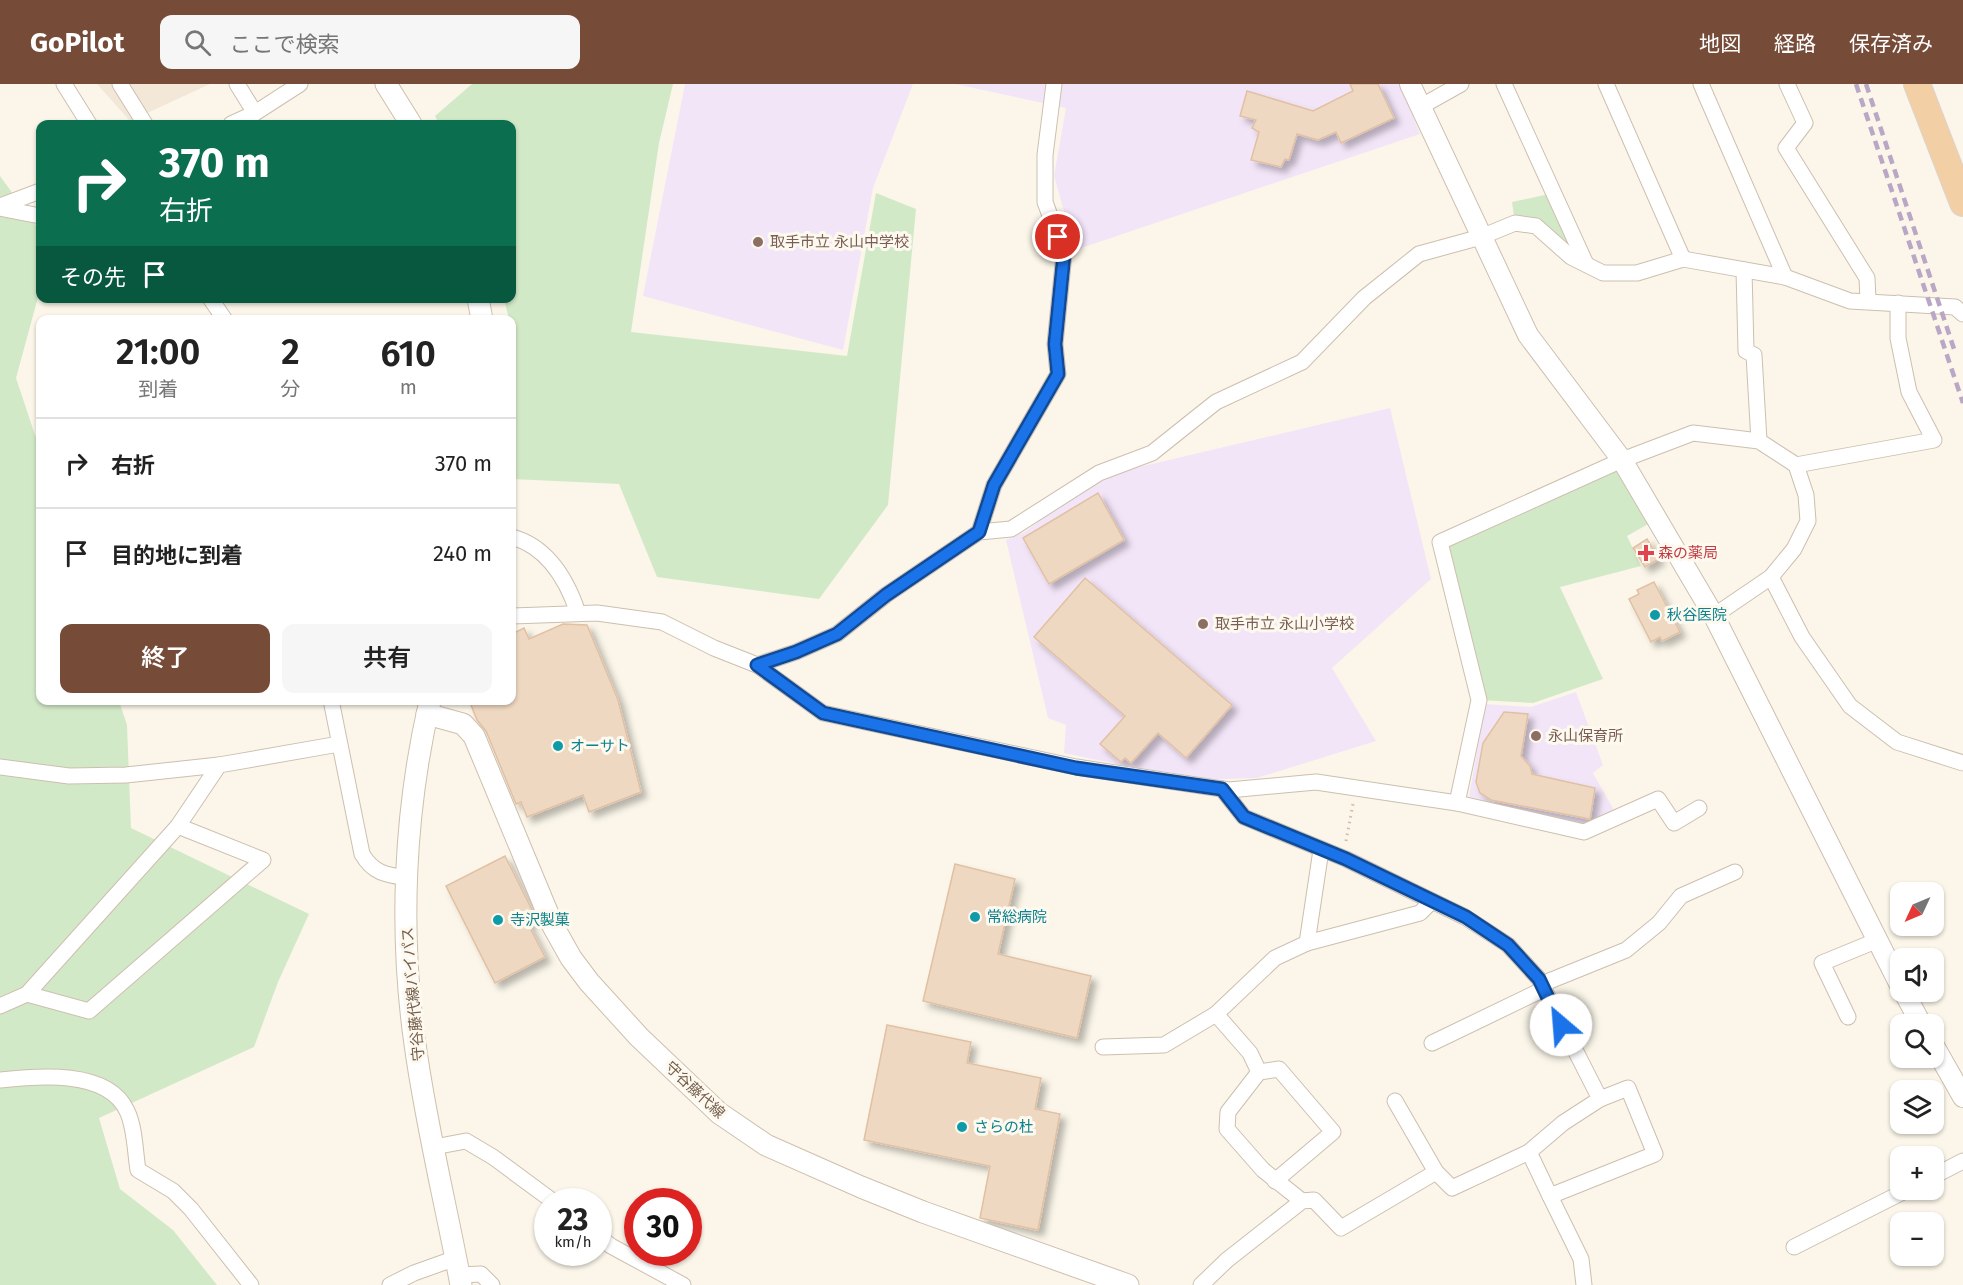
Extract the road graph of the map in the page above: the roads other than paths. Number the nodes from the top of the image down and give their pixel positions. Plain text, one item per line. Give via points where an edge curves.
1 (64, 84) edge
2 (120, 84) edge
3 (237, 84) edge
4 (300, 84) edge
5 (386, 84) edge
6 (1054, 84) edge
7 (1410, 84) edge
8 (1461, 84) edge
9 (1504, 84) edge
10 (1606, 84) edge
11 (1701, 84) edge
12 (1787, 84) edge
13 (1924, 87) edge
14 (1420, 107) junction
15 (255, 113) junction
16 (86, 120) edge
17 (142, 120) edge
18 (240, 120) edge
19 (408, 120) edge
20 (36, 193) edge
21 (1963, 203) edge
22 (0, 207) edge
23 (36, 215) edge
24 (1481, 237) junction
25 (1683, 260) junction
26 (1586, 264) junction
27 (1744, 270) junction
28 (1785, 277) junction
29 (1868, 300) junction
30 (1898, 303) junction
31 (1963, 314) edge
32 (1760, 441) junction
33 (1622, 460) junction
34 (1796, 465) junction
35 (979, 532) junction
36 (516, 539) edge
37 (1771, 577) junction
38 (1721, 611) dead end
39 (578, 614) junction
40 (516, 616) edge
41 (757, 665) junction
42 (332, 705) edge
43 (428, 707) edge
44 (339, 744) junction
45 (1963, 763) edge
46 (219, 765) junction
47 (0, 767) edge
48 (1222, 789) junction
49 (1457, 803) junction
50 (1699, 808) dead end
51 (178, 826) junction
52 (1321, 850) junction
53 (1735, 872) dead end
54 (407, 878) junction
55 (1431, 902) junction
56 (1878, 940) junction
57 (1307, 943) junction
58 (1890, 965) edge
59 (1543, 987) junction
60 (27, 994) junction
61 (0, 1006) edge
62 (1216, 1014) junction
63 (1848, 1017) dead end
64 (1432, 1042) dead end
65 (1103, 1047) dead end
66 (1944, 1064) edge
67 (1259, 1072) junction
68 (0, 1080) edge
69 (1963, 1097) edge
70 (1600, 1099) junction
71 (1395, 1101) dead end
72 (434, 1148) junction
73 (1529, 1152) junction
74 (1963, 1161) edge
75 (1944, 1171) edge
76 (1436, 1172) junction
77 (1275, 1181) junction
78 (535, 1188) edge
79 (1550, 1196) junction
80 (1890, 1199) edge
81 (1302, 1201) junction
82 (612, 1247) edge
83 (1794, 1247) dead end
84 (459, 1273) edge
85 (251, 1285) edge
86 (390, 1285) edge
87 (492, 1285) edge
88 (683, 1285) edge
89 (1128, 1285) edge
90 (1201, 1285) edge
91 (1584, 1285) edge

1 - 16 street
2 - 17 street
3 - 15 street
4 - 15 street
5 - 19 main road
6 - 35 street via 1045,155 1045,202 1064,254 1055,344 1058,374 994,485
7 - 14 street
8 - 14 street
9 - 26 street
10 - 25 street
11 - 28 street
12 - 29 street via 1805,123 1786,148 1867,278
13 - 21 highway
14 - 24 street
15 - 18 street
20 - 22 street
22 - 23 street
24 - 26 street via 1515,223 1536,226 1571,257
24 - 33 street via 1528,335
24 - 35 street via 1419,254 1364,298 1302,362 1216,402 1152,453 1099,473 1011,529
25 - 26 street via 1637,273 1603,273
25 - 27 street
27 - 28 street
27 - 32 street via 1746,351 1754,355
28 - 29 street via 1850,301
29 - 30 street
30 - 31 street via 1955,307
30 - 34 street via 1898,338 1909,392 1934,440
32 - 33 street via 1694,433
32 - 34 street
33 - 49 street via 1440,542 1479,700
33 - 56 street via 1714,616
34 - 37 street via 1806,495 1808,521 1794,549
35 - 41 street via 886,595 837,634
36 - 39 street via 550,560 562,575
37 - 38 street
37 - 45 street via 1802,637 1850,706 1897,742
39 - 40 street
39 - 41 street via 662,622
41 - 48 street via 823,713 1076,768
42 - 44 street
43 - 54 main road, 守谷藤代線バイパス via 420,744
43 - 89 main road, 守谷藤代線 via 463,724 474,736 553,926 577,966 639,1037 719,1113 766,1145 852,1183
44 - 46 street
44 - 54 street via 362,854 368,865 380,873
46 - 47 street via 126,775 69,776
46 - 51 street
48 - 49 street via 1316,782
48 - 52 street via 1244,817
49 - 50 street via 1584,832 1658,799 1674,823
51 - 60 street
51 - 60 street via 263,860 89,1011
52 - 55 street
52 - 57 street
53 - 59 street via 1682,896 1659,923 1626,950
54 - 72 main road, 守谷藤代線バイパス via 407,961 415,1044
55 - 57 street via 1420,913
55 - 59 street via 1466,917 1508,945
56 - 58 street
56 - 63 street via 1821,963
57 - 62 street via 1275,958
59 - 64 street
59 - 70 street
60 - 61 street
62 - 65 street via 1164,1045
62 - 67 street via 1250,1053
66 - 69 street
67 - 77 street via 1228,1112 1227,1129
67 - 77 street via 1279,1069 1333,1132
68 - 85 street via 78,1078 102,1086 116,1096 128,1111 138,1170 173,1191 191,1209
70 - 73 street
70 - 79 street via 1628,1088 1655,1154
71 - 76 street
72 - 78 street via 466,1141
72 - 84 main road, 守谷藤代線バイパス
73 - 76 street via 1452,1188
73 - 79 street
74 - 75 street
76 - 81 street via 1341,1228 1314,1200
77 - 81 street
79 - 91 street via 1581,1259
80 - 83 street
81 - 90 street
82 - 88 street
84 - 86 street via 414,1273
84 - 87 street via 481,1274

